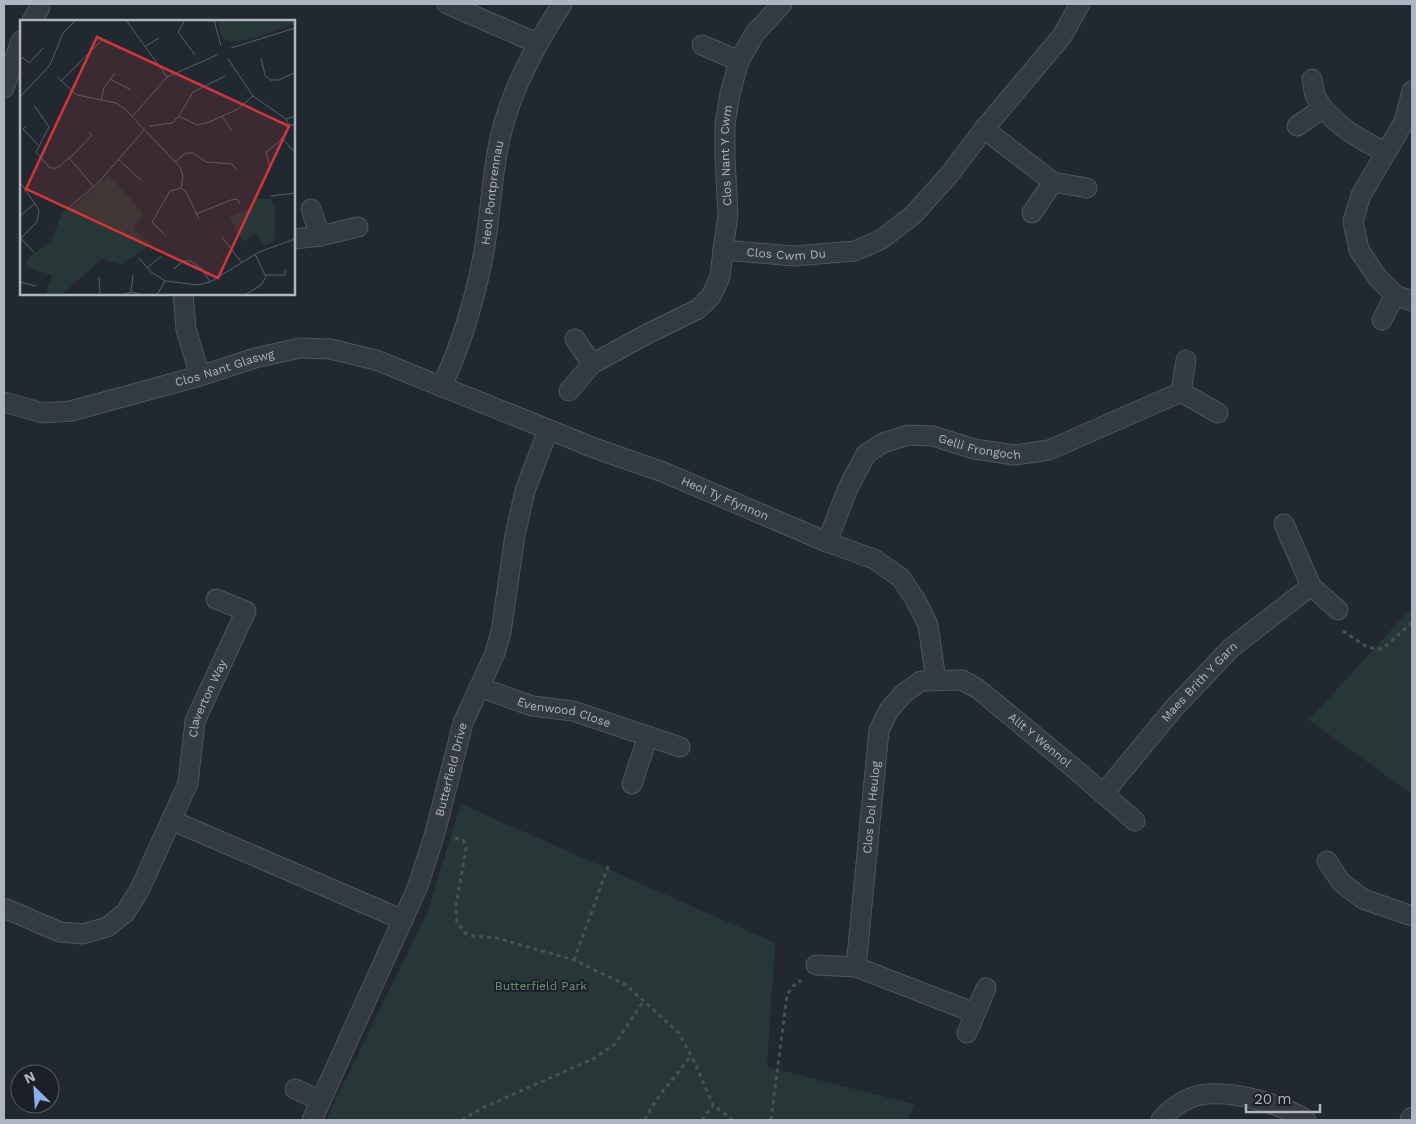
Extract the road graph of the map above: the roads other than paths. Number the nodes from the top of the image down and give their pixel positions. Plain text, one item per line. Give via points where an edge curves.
1 (447, 4) edge
2 (562, 4) edge
3 (782, 4) edge
4 (1080, 4) edge
5 (15, 40) edge
6 (537, 43) junction
7 (702, 45) dead end
8 (739, 61) junction
9 (1312, 80) dead end
10 (4, 88) edge
11 (1412, 92) edge
12 (1323, 108) junction
13 (1296, 126) dead end
14 (984, 129) junction
15 (1386, 152) junction
16 (1053, 182) junction
17 (1087, 188) dead end
18 (311, 209) dead end
19 (1032, 213) dead end
20 (358, 227) dead end
21 (320, 236) junction
22 (295, 240) edge
23 (723, 250) junction
24 (1395, 294) junction
25 (183, 295) edge
26 (1412, 301) edge
27 (1382, 320) dead end
28 (575, 339) dead end
29 (1186, 360) dead end
30 (592, 364) junction
31 (200, 376) junction
32 (441, 387) junction
33 (569, 391) dead end
34 (1181, 392) junction
35 (4, 402) edge
36 (1218, 413) dead end
37 (548, 430) junction
38 (1284, 524) dead end
39 (827, 542) junction
40 (1311, 586) junction
41 (216, 599) dead end
42 (1338, 610) road end
43 (936, 680) junction
44 (479, 687) junction
45 (648, 736) junction
46 (680, 747) dead end
47 (632, 784) dead end
48 (1104, 794) junction
49 (171, 820) junction
50 (1135, 821) dead end
51 (1327, 860) dead end
52 (4, 908) edge
53 (1412, 916) edge
54 (403, 920) junction
55 (816, 965) road end
56 (856, 967) junction
57 (986, 988) dead end
58 (975, 1013) junction
59 (966, 1033) dead end
60 (295, 1089) dead end
61 (320, 1101) junction
62 (1412, 1117) edge
63 (312, 1120) edge
64 (1161, 1120) edge
65 (1306, 1120) edge
66 (1410, 1120) edge

1 - 6 street
2 - 6 street, Heol Pontprennau
3 - 8 street, Clos Nant Y Cwm via 755,33
4 - 14 street, Clos Cwm Du via 1062,36
5 - 10 street
6 - 32 street, Heol Pontprennau via 517,85 501,133 491,184 483,257 470,308
7 - 8 street
8 - 23 street, Clos Nant Y Cwm via 725,124 728,216
9 - 12 street via 1315,96
11 - 15 street via 1404,122
12 - 13 street
12 - 15 street via 1334,122
14 - 16 street
14 - 23 street, Clos Cwm Du via 913,215 882,239 855,251 794,256
15 - 24 street via 1360,195 1353,222 1359,250 1378,278
16 - 17 street
16 - 19 street
18 - 21 street
20 - 21 street
21 - 22 street
23 - 30 street via 720,277 711,296 698,309
24 - 26 street
24 - 27 street
25 - 31 street via 186,330
28 - 30 street
29 - 34 street
30 - 33 street
31 - 32 street, Clos Nant Glaswg via 255,358 300,348 330,349 376,360
31 - 35 street, Clos Nant Glaswg via 71,411 43,413
32 - 37 street, Heol Ty Ffynnon
34 - 36 street
34 - 39 street, Gelli Frongoch via 1048,450 1015,456 974,449 933,436 908,435 883,443 866,454 848,488
37 - 39 street, Heol Ty Ffynnon via 663,472
37 - 44 street, Butterfield Drive via 525,491 501,632
38 - 40 street
39 - 43 street, Heol Ty Ffynnon via 874,559 901,578 916,598 928,625
40 - 42 street
40 - 48 street, Maes Brith Y Garn via 1231,648 1174,708
41 - 49 street, Claverton Way via 246,611 196,721 188,783
43 - 48 street, Allt Y Wennol via 962,680 978,689
43 - 56 street, Clos Dol Heulog via 921,681 904,693 889,710 879,730
44 - 45 street, Evenwood Close via 532,706 573,711
44 - 54 street, Butterfield Drive via 463,723 418,886
45 - 46 street, Evenwood Close
45 - 47 street
48 - 50 street, Allt Y Wennol
49 - 52 street, Claverton Way via 140,889 125,913 107,927 83,934 60,932
49 - 54 street
51 - 53 street via 1341,882 1363,899
54 - 61 street, Butterfield Drive
55 - 56 street
56 - 58 street
57 - 58 street
58 - 59 street
60 - 61 street
61 - 63 street, Butterfield Drive
62 - 66 street
64 - 65 street via 1182,1102 1205,1094 1268,1102

